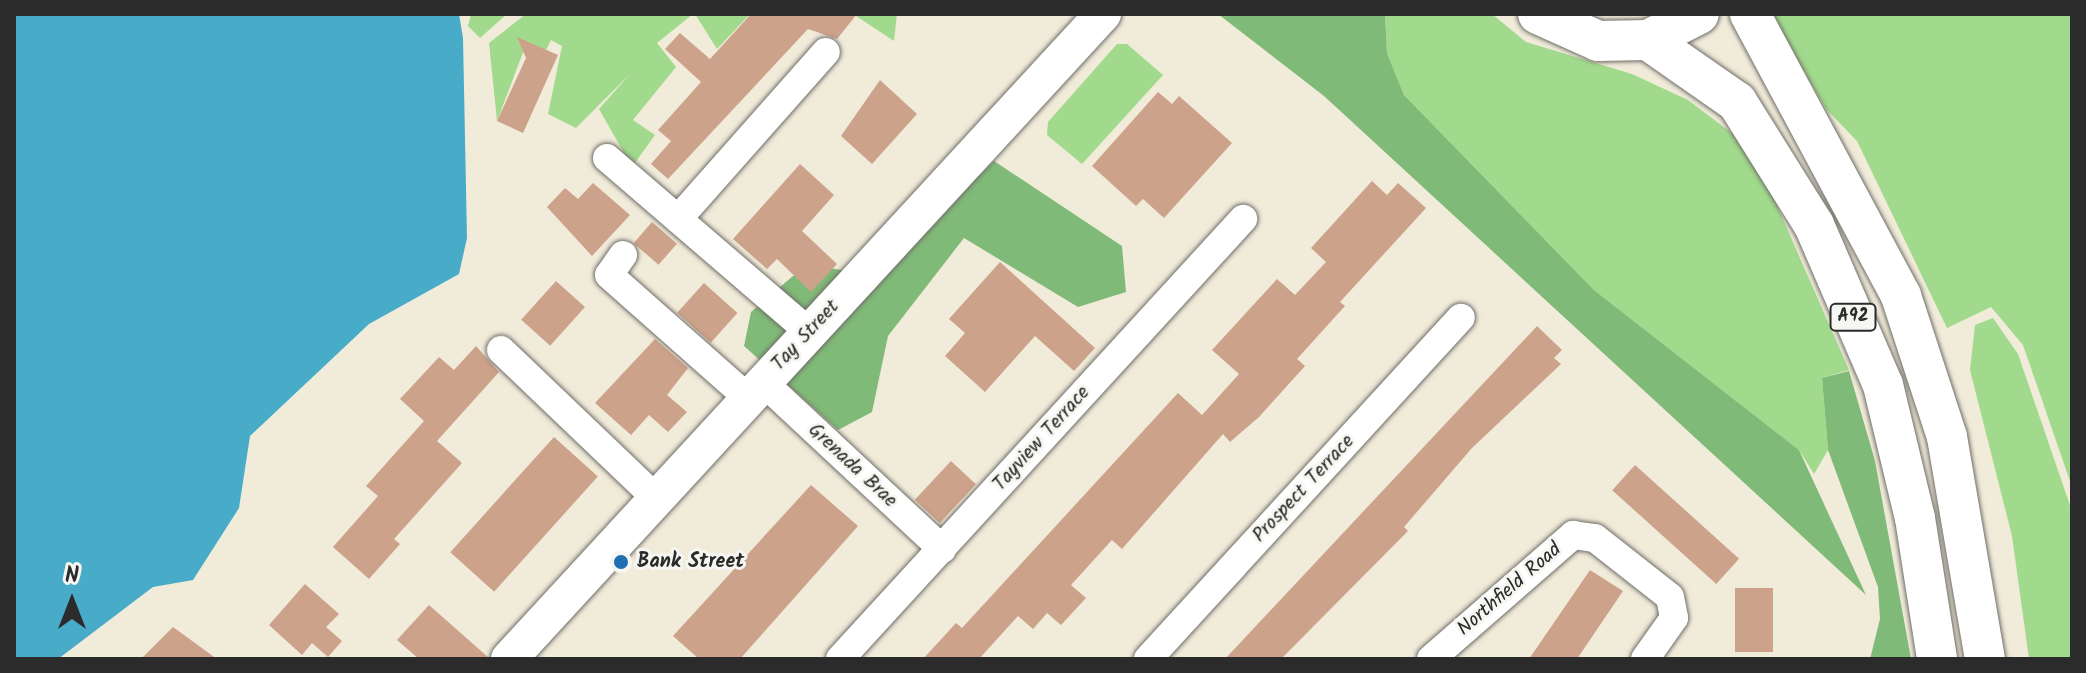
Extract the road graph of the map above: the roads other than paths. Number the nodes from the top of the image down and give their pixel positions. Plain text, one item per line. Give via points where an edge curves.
1 (1103, 14) edge
2 (1538, 14) edge
3 (1699, 14) edge
4 (1750, 14) edge
5 (1648, 40) junction
6 (826, 52) dead end
7 (607, 158) dead end
8 (678, 219) junction
9 (1243, 219) dead end
10 (623, 255) dead end
11 (1461, 318) dead end
12 (809, 332) junction
13 (501, 350) dead end
14 (755, 390) junction
15 (656, 498) junction
16 (942, 549) junction
17 (509, 659) edge
18 (840, 659) edge
19 (1148, 659) edge
20 (1431, 659) edge
21 (1645, 659) edge
22 (1937, 659) edge
23 (1985, 659) edge

1 - 12 main road, Tay Street
2 - 5 highway via 1598,41
3 - 5 highway
4 - 23 highway, A92 via 1901,296 1954,467
5 - 22 highway, A92 via 1737,102 1814,225 1883,385 1915,518
6 - 8 street
7 - 8 street
8 - 12 street
9 - 16 street, Tayview Terrace
10 - 14 street, Grenada Brae via 609,275
11 - 19 street, Prospect Terrace
12 - 14 main road, Tay Street
13 - 15 street
14 - 15 main road, Tay Street
14 - 16 street, Grenada Brae
15 - 17 main road, Tay Street
16 - 18 street, Tayview Terrace
20 - 21 street, Northfield Road via 1573,535 1595,538 1670,597 1674,618

